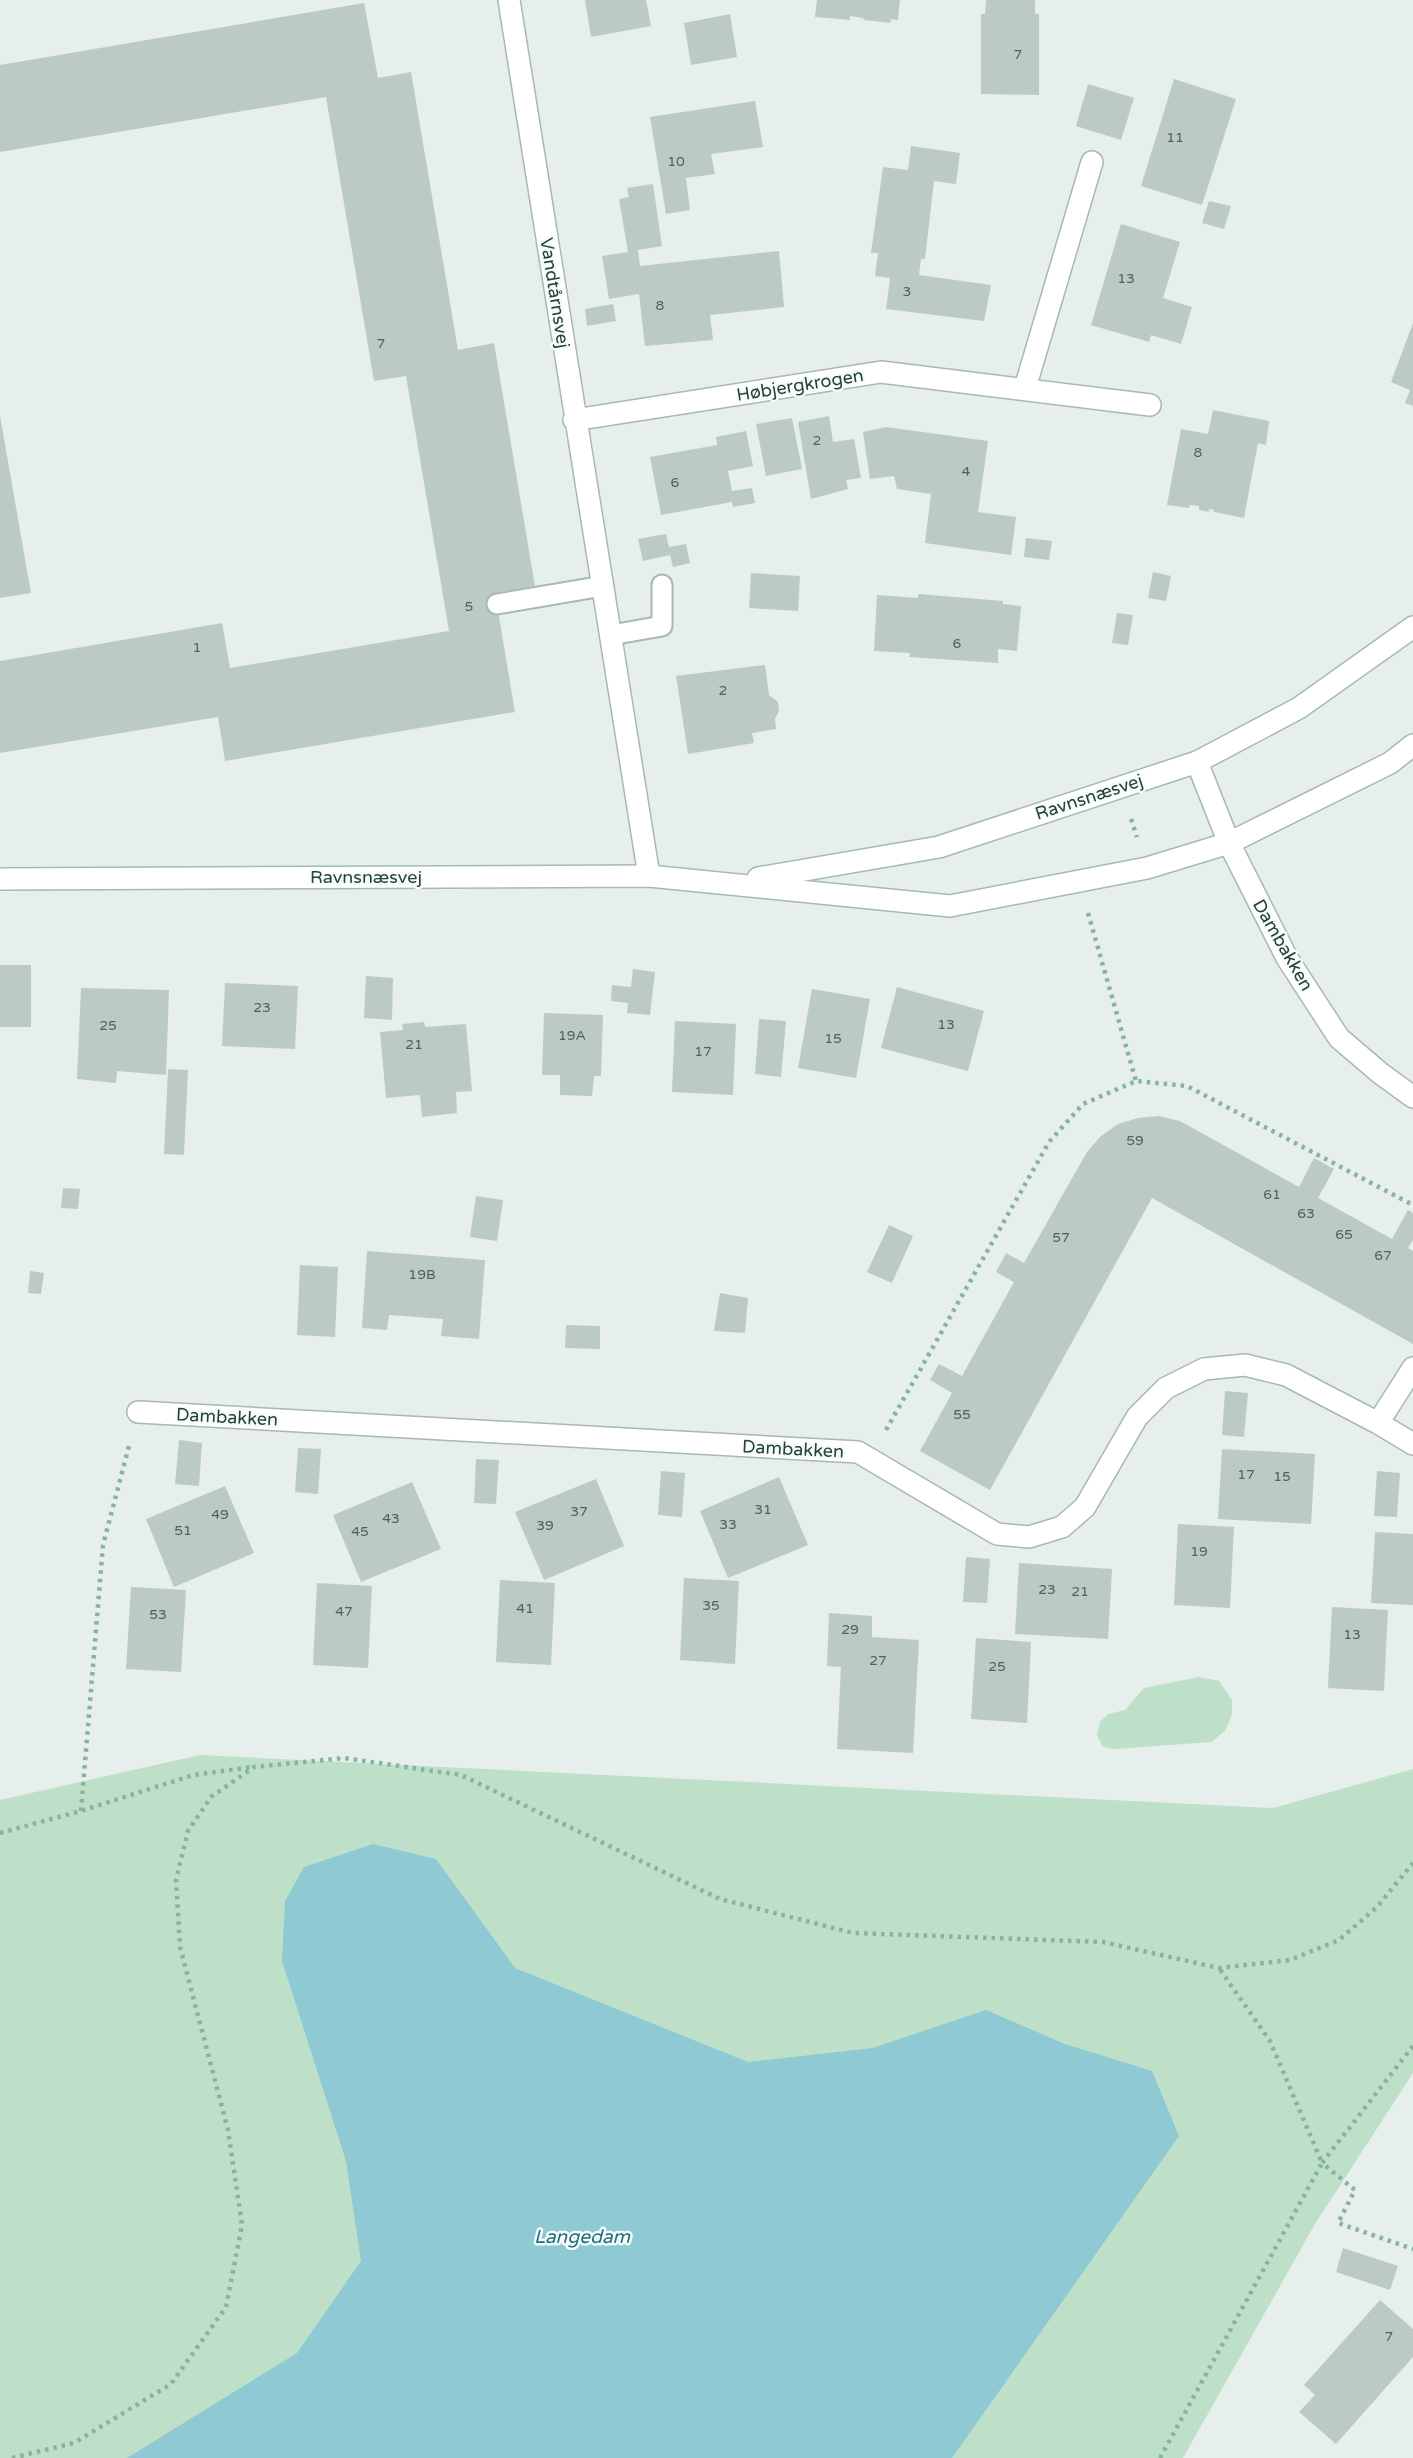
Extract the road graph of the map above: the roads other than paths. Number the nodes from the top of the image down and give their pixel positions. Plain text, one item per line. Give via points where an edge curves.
1 (509, 0) edge
2 (1092, 162) dead end
3 (1026, 388) junction
4 (1150, 405) dead end
5 (575, 420) junction
6 (662, 585) dead end
7 (603, 586) junction
8 (497, 604) dead end
9 (1413, 627) edge
10 (611, 635) junction
11 (1413, 745) edge
12 (1197, 762) junction
13 (1229, 843) junction
14 (649, 876) junction
15 (0, 878) edge
16 (732, 883) junction
17 (1413, 1097) edge
18 (1413, 1368) edge
19 (138, 1412) road end
20 (1378, 1423) junction
21 (1413, 1444) edge

1 - 5 street, Vandtårnsvej
2 - 3 street
3 - 4 street, Høbjergkrogen
3 - 5 street, Høbjergkrogen via 881,372
5 - 7 street, Vandtårnsvej
6 - 10 lane via 662,626
7 - 8 lane
7 - 10 street, Vandtårnsvej
9 - 12 street, Ravnsnæsvej via 1299,708
10 - 14 street, Vandtårnsvej
11 - 13 street, Ravnsnæsvej via 1390,763
12 - 13 street, Dambakken
12 - 16 street, Ravnsnæsvej via 939,847
13 - 16 street, Ravnsnæsvej via 1147,868 950,906
13 - 17 street, Dambakken via 1287,958 1339,1038
14 - 15 street, Ravnsnæsvej
14 - 16 street, Ravnsnæsvej
18 - 20 street
19 - 20 street, Dambakken via 858,1452 997,1534 1029,1537 1062,1527 1085,1507 1137,1417 1166,1388 1204,1369 1245,1365 1286,1375
20 - 21 street, Dambakken

